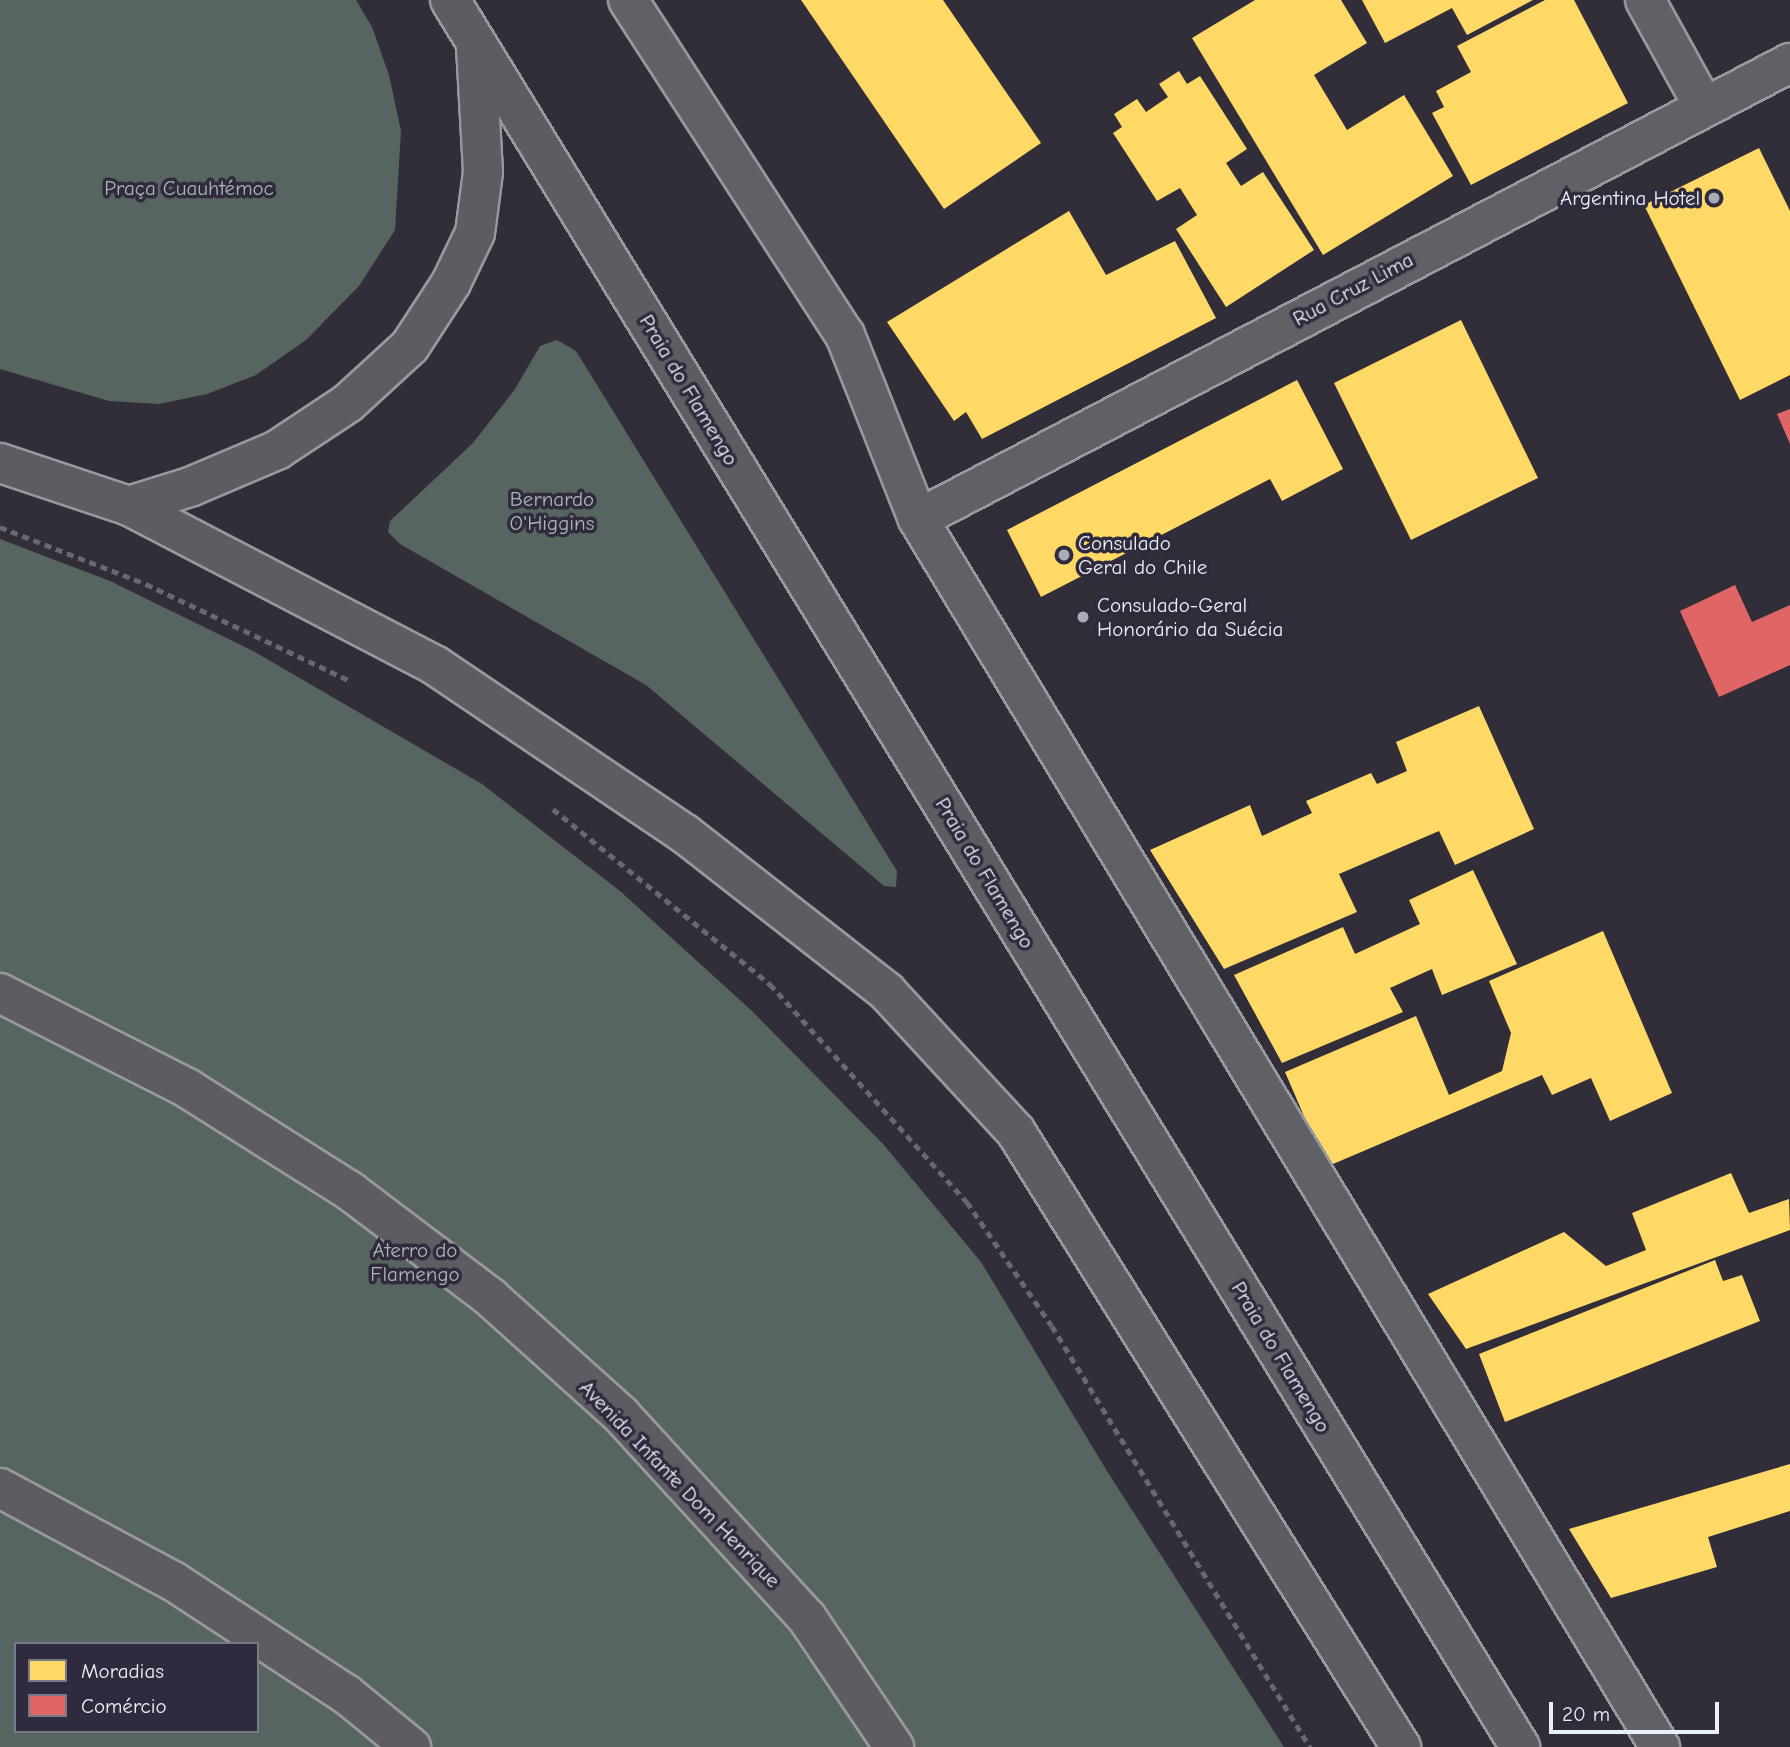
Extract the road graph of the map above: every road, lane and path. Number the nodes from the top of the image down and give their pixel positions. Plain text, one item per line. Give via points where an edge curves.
1 (450, 0) edge
2 (628, 0) edge
3 (1645, 0) edge
4 (476, 41) junction
5 (1790, 63) edge
6 (1703, 105) junction
7 (0, 463) edge
8 (129, 506) junction
9 (918, 519) junction
10 (0, 527) edge
11 (355, 684) dead end
12 (548, 804) dead end
13 (0, 993) edge
14 (0, 1488) edge
15 (411, 1747) edge
16 (894, 1747) edge
17 (1310, 1747) edge
18 (1401, 1747) edge
19 (1520, 1747) edge
20 (1660, 1747) edge

1 - 4 main road, Praia do Flamengo
2 - 9 street via 845,335
3 - 6 street
4 - 8 main road via 483,172 475,233 451,283 410,346 348,403 277,450 190,487
4 - 19 main road, Praia do Flamengo
5 - 6 street, Rua Cruz Lima
6 - 9 street, Rua Cruz Lima
7 - 8 main road
8 - 18 main road via 436,666 685,834 887,992 1016,1132
9 - 20 street
10 - 11 path via 146,584
12 - 17 path via 770,984 967,1202 1052,1326
13 - 16 main road, Avenida Infante Dom Henrique via 187,1088 350,1191 490,1297 621,1415 807,1618
14 - 15 main road via 173,1581 346,1694

